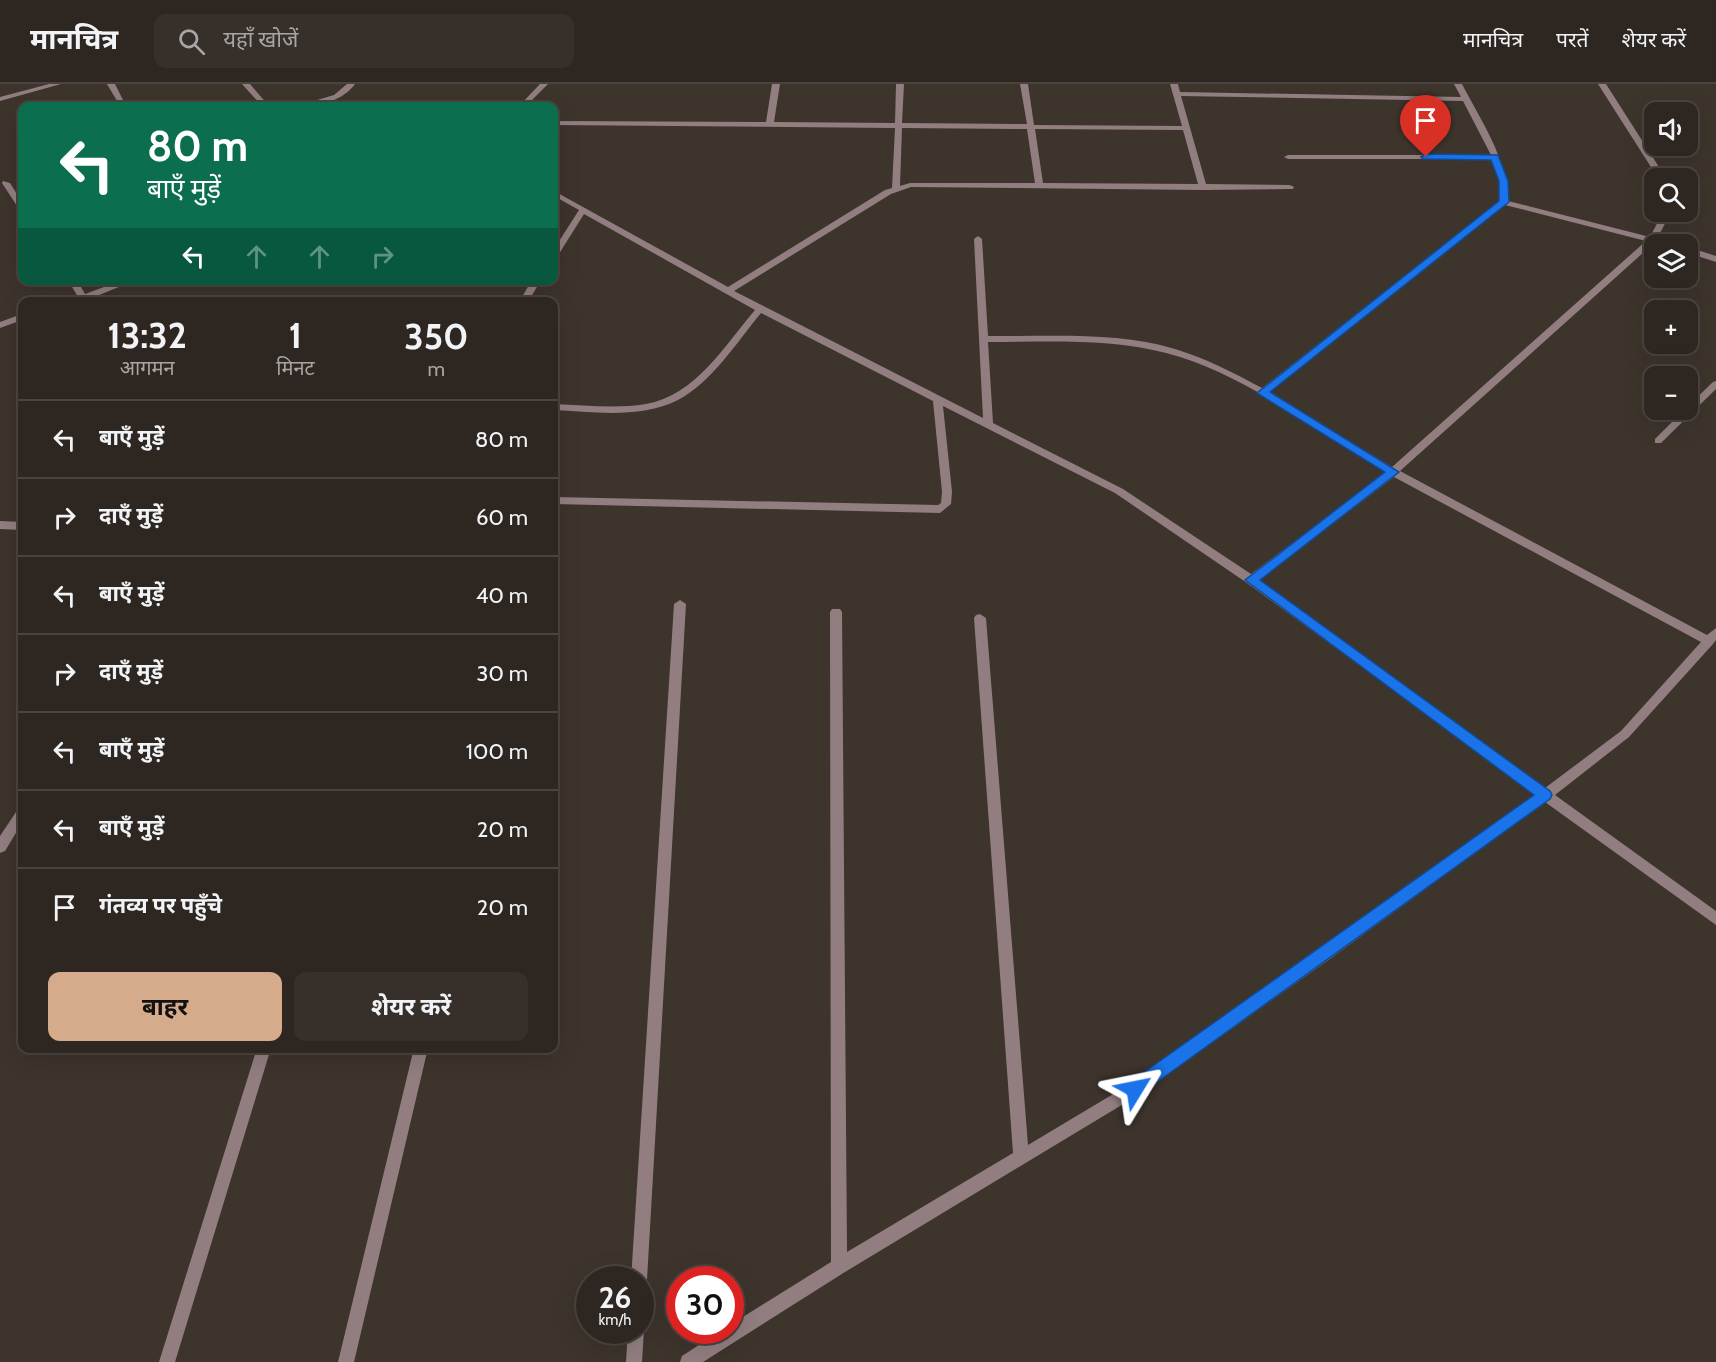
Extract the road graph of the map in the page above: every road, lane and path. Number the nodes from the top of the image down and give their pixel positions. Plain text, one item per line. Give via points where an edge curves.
1 (57, 84) edge
2 (111, 84) edge
3 (246, 84) edge
4 (351, 84) edge
5 (544, 84) edge
6 (776, 84) edge
7 (900, 84) edge
8 (1023, 84) edge
9 (1174, 84) edge
10 (1458, 84) edge
11 (1602, 84) edge
12 (1176, 94) junction
13 (0, 99) edge
14 (1466, 99) junction
15 (121, 102) edge
16 (262, 102) edge
17 (314, 102) edge
18 (526, 102) edge
19 (558, 123) edge
20 (771, 124) junction
21 (898, 125) junction
22 (1031, 126) junction
23 (1185, 128) junction
24 (1288, 157) dead end
25 (1495, 157) junction
26 (1656, 168) edge
27 (6, 183) dead end
28 (1040, 187) junction
29 (1290, 187) dead end
30 (896, 188) junction
31 (1203, 188) junction
32 (558, 196) edge
33 (18, 201) edge
34 (1504, 202) junction
35 (582, 211) junction
36 (1644, 238) edge
37 (978, 239) dead end
38 (1644, 247) edge
39 (558, 249) edge
40 (1698, 253) edge
41 (1716, 259) edge
42 (118, 285) edge
43 (729, 291) junction
44 (86, 297) edge
45 (760, 309) junction
46 (18, 318) edge
47 (0, 325) edge
48 (986, 339) junction
49 (1716, 384) edge
50 (1262, 393) junction
51 (938, 400) junction
52 (558, 407) edge
53 (988, 424) junction
54 (1658, 441) dead end
55 (1393, 472) junction
56 (558, 501) edge
57 (0, 525) edge
58 (18, 526) edge
59 (1251, 580) junction
60 (680, 604) dead end
61 (836, 612) dead end
62 (980, 618) dead end
63 (1713, 637) edge
64 (1545, 795) junction
65 (18, 820) edge
66 (0, 823) edge
67 (18, 823) edge
68 (0, 847) edge
69 (1716, 919) edge
70 (262, 1053) edge
71 (420, 1053) edge
72 (1021, 1155) junction
73 (640, 1266) edge
74 (838, 1266) junction
75 (635, 1344) edge
76 (167, 1362) edge
77 (346, 1362) edge
78 (634, 1362) edge
79 (688, 1362) edge

1 - 13 street
2 - 15 street
3 - 16 street
4 - 17 street via 348,90
5 - 18 street
6 - 20 street
7 - 21 street
8 - 22 street
9 - 12 street
10 - 14 street
11 - 26 street
12 - 14 street
12 - 23 street
14 - 25 street
19 - 20 street
20 - 21 street
21 - 22 street
21 - 30 street
22 - 23 street
22 - 28 street
23 - 31 street
24 - 25 street
25 - 34 street via 1503,181
27 - 33 street
28 - 30 street
28 - 31 street
29 - 31 street
30 - 43 street
32 - 35 street
34 - 36 street
34 - 50 street
35 - 39 street
35 - 43 street
37 - 48 street
38 - 55 street
40 - 41 street
42 - 44 street
43 - 45 street
45 - 51 street
45 - 52 street via 689,389 674,399 632,407
46 - 47 street
48 - 50 street via 1145,345 1192,358
48 - 53 street
49 - 54 street
50 - 55 street
51 - 53 street
51 - 56 street via 947,492 946,504 940,509
53 - 59 street via 1119,491
55 - 59 street
55 - 63 street
57 - 58 street
59 - 64 street
60 - 73 street
61 - 74 street
62 - 72 street
63 - 64 street via 1625,734
64 - 69 street
64 - 72 street via 1135,1089
65 - 66 street
67 - 68 street
70 - 76 street
71 - 77 street
72 - 74 street
74 - 79 street
75 - 78 street

